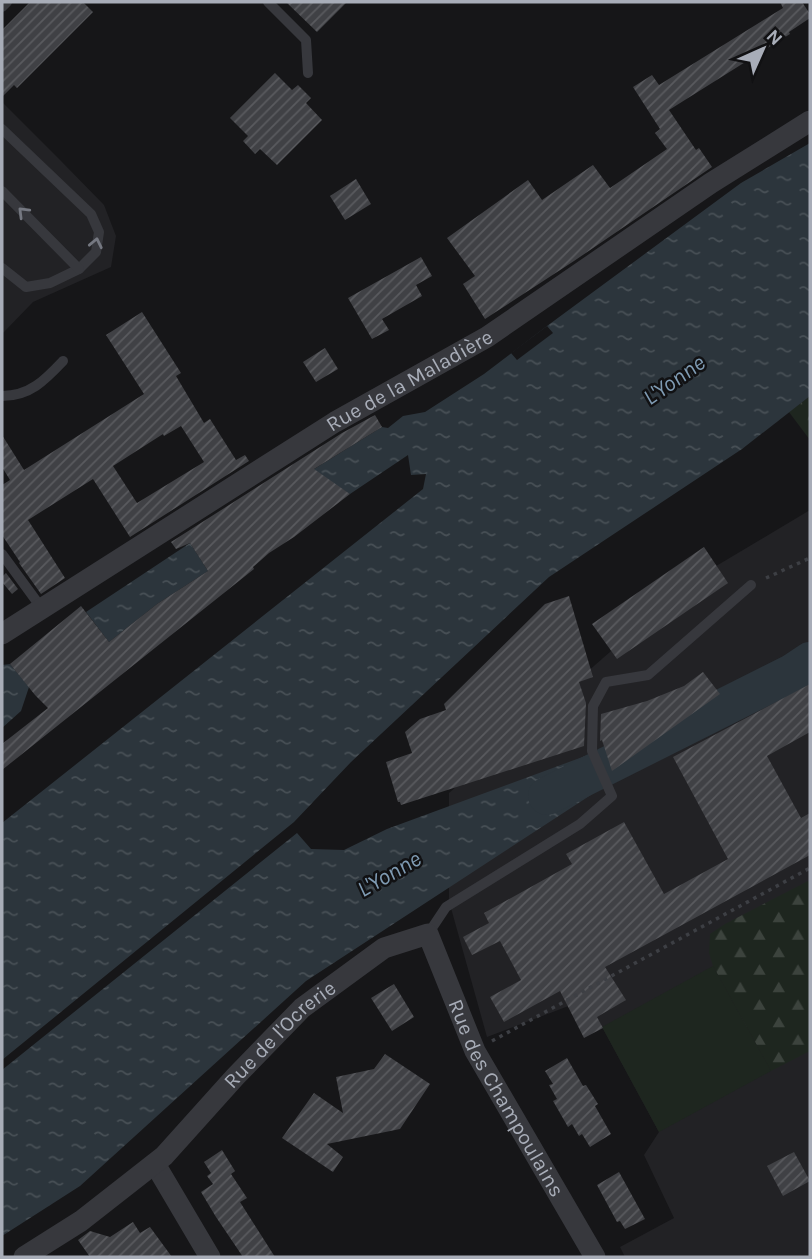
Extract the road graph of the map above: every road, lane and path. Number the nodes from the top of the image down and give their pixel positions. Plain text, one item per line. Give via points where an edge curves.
1 (6, 2) edge
2 (268, 2) edge
3 (2, 7) edge
4 (308, 73) dead end
5 (810, 121) edge
6 (2, 129) edge
7 (2, 191) edge
8 (79, 269) junction
9 (2, 270) edge
10 (63, 361) dead end
11 (2, 396) edge
12 (2, 554) edge
13 (810, 558) edge
14 (751, 585) joint
15 (43, 610) junction
16 (2, 634) edge
17 (810, 868) edge
18 (428, 934) junction
19 (502, 1036) dead end
20 (155, 1164) junction
21 (24, 1257) edge
22 (210, 1257) edge
23 (595, 1257) edge

1 - 3 lane
2 - 4 lane via 306,40
5 - 15 street, Rue de la Maladière via 487,337 335,422
8 -> 6 lane via 96,252 99,232 91,214
8 -> 7 lane
8 - 9 lane via 50,283 26,286
10 - 11 lane via 41,384
12 - 15 lane
13 - 14 path
14 - 18 lane via 648,676 606,682 593,706 592,751 612,796 580,824 446,907
15 - 16 street, Rue de la Maladière
17 - 19 path
18 - 20 street, Rue de l'Ocrerie via 384,948 302,1008
18 - 23 street, Rue des Champoulains via 475,1051
20 - 21 street, Rue de l'Ocrerie via 81,1221
20 - 22 street

